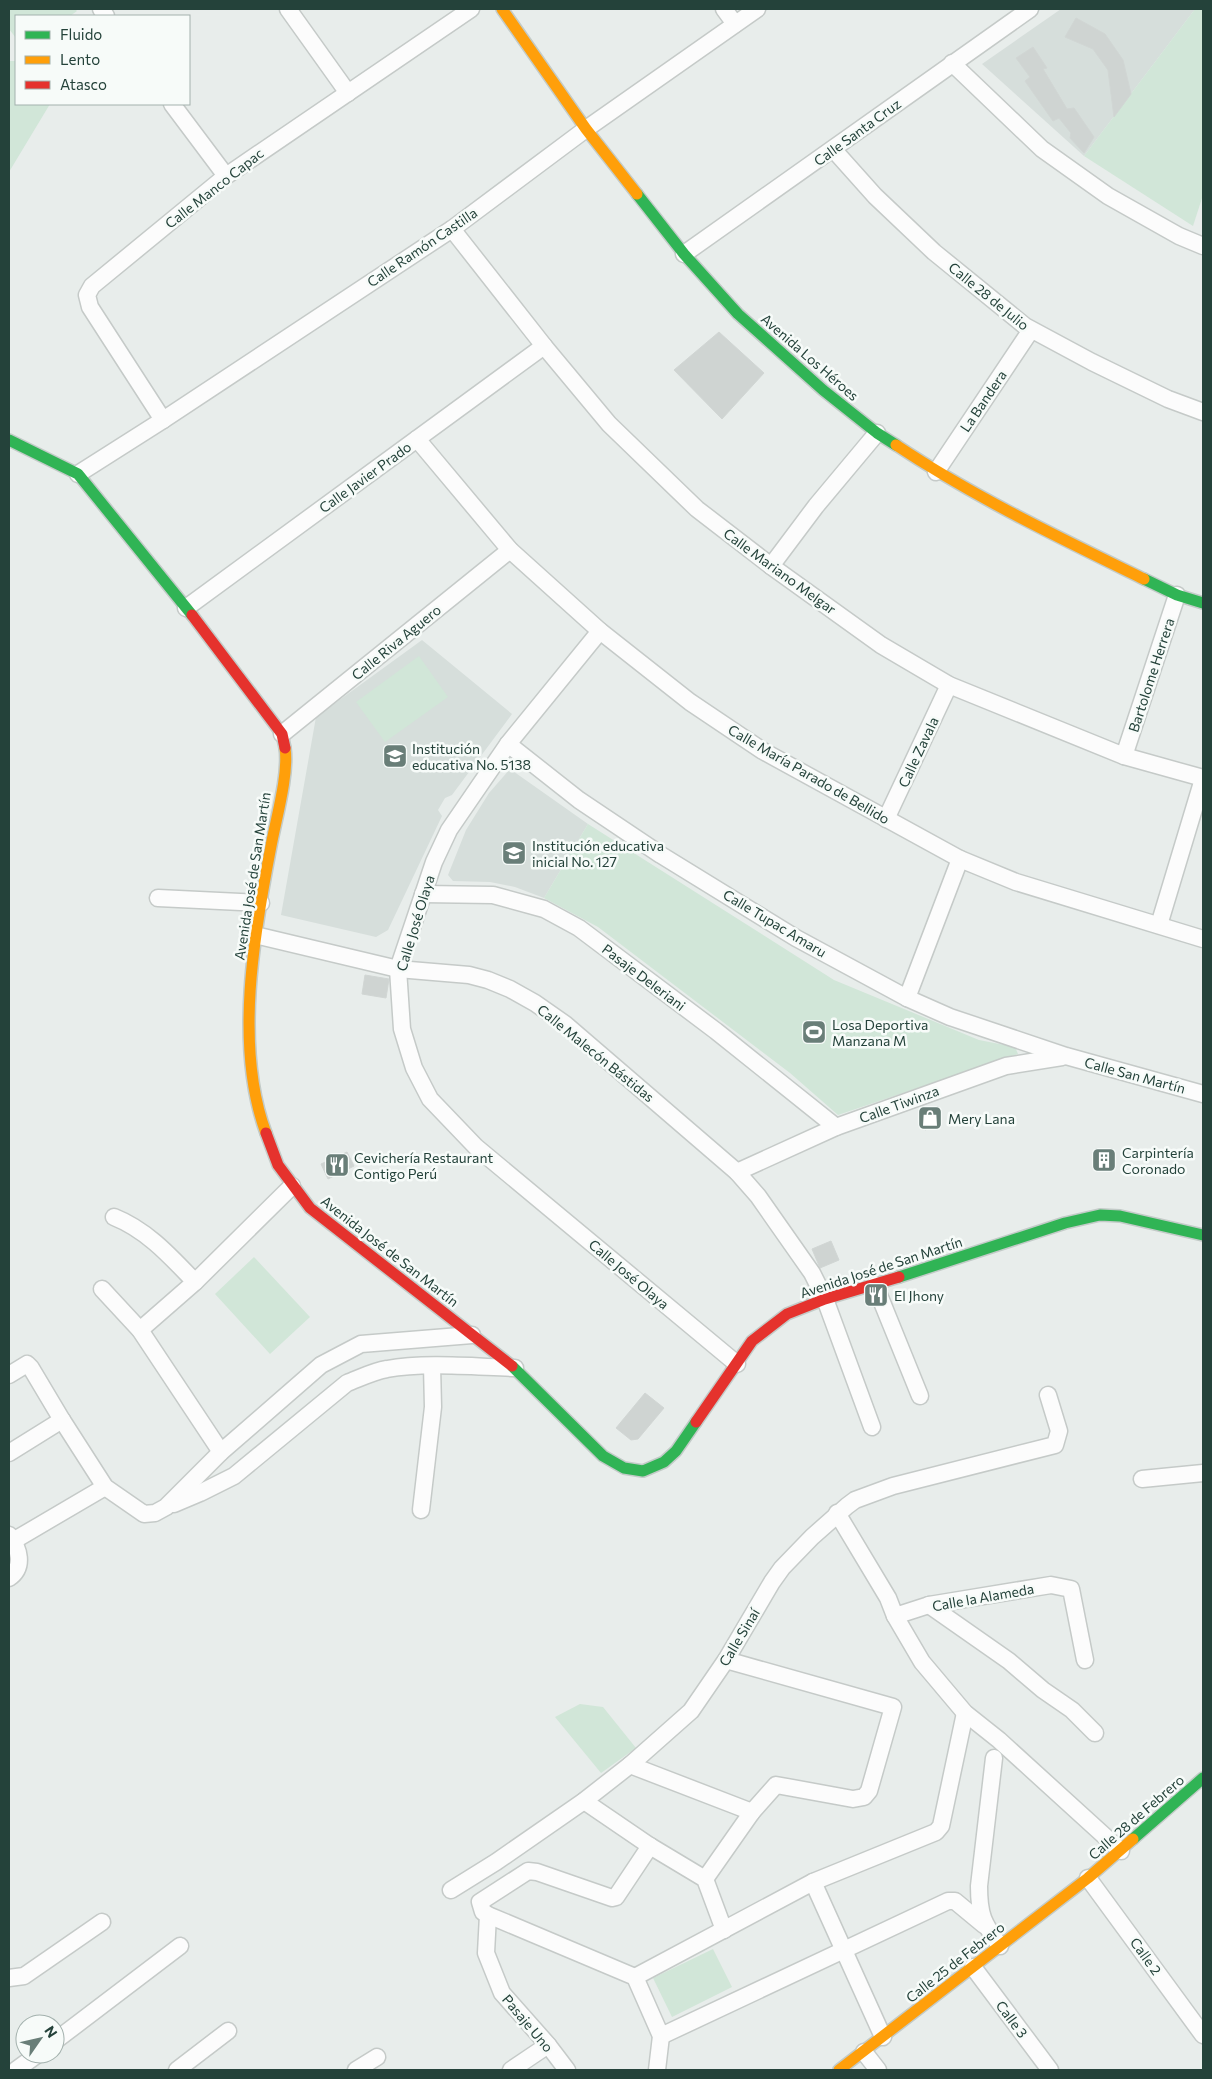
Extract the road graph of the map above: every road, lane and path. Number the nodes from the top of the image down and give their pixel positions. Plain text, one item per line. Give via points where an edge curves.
1 (288, 9) edge
2 (471, 9) edge
3 (502, 9) edge
4 (724, 9) edge
5 (757, 9) edge
6 (1030, 9) edge
7 (735, 24) junction
8 (952, 62) junction
9 (348, 92) junction
10 (173, 105) edge
11 (586, 129) junction
12 (833, 150) junction
13 (226, 176) junction
14 (452, 229) junction
15 (1203, 246) edge
16 (684, 254) junction
17 (1031, 330) junction
18 (544, 346) junction
19 (1203, 412) edge
20 (163, 420) junction
21 (876, 433) junction
22 (417, 439) junction
23 (9, 440) edge
24 (936, 472) junction
25 (78, 474) junction
26 (510, 550) junction
27 (771, 566) junction
28 (1177, 595) junction
29 (1203, 603) edge
30 (186, 608) junction
31 (600, 631) junction
32 (949, 685) junction
33 (282, 734) junction
34 (508, 744) junction
35 (1124, 756) junction
36 (1203, 779) edge
37 (886, 819) junction
38 (960, 859) junction
39 (423, 894) junction
40 (158, 898) dead end
41 (261, 903) junction
42 (1159, 925) junction
43 (255, 935) junction
44 (1203, 939) edge
45 (398, 969) junction
46 (907, 998) junction
47 (1066, 1056) junction
48 (1203, 1094) edge
49 (836, 1127) junction
50 (737, 1172) junction
51 (292, 1186) junction
52 (114, 1217) dead end
53 (1203, 1235) edge
54 (196, 1282) junction
55 (875, 1285) junction
56 (102, 1289) dead end
57 (825, 1298) junction
58 (140, 1330) junction
59 (472, 1335) junction
60 (737, 1364) junction
61 (432, 1366) junction
62 (515, 1368) junction
63 (9, 1374) edge
64 (1048, 1395) dead end
65 (920, 1396) dead end
66 (62, 1420) junction
67 (872, 1427) dead end
68 (220, 1452) junction
69 (9, 1453) edge
70 (1203, 1473) edge
71 (1142, 1480) dead end
72 (105, 1486) junction
73 (166, 1507) junction
74 (421, 1510) dead end
75 (837, 1513) junction
76 (11, 1538) edge
77 (9, 1578) edge
78 (929, 1605) junction
79 (895, 1616) junction
80 (726, 1660) junction
81 (1085, 1660) dead end
82 (965, 1713) junction
83 (1096, 1733) dead end
84 (994, 1758) dead end
85 (630, 1765) junction
86 (1203, 1778) edge
87 (584, 1801) junction
88 (752, 1812) junction
89 (650, 1846) junction
90 (1121, 1851) junction
91 (705, 1878) junction
92 (1088, 1878) junction
93 (813, 1882) junction
94 (451, 1890) dead end
95 (488, 1915) junction
96 (102, 1922) dead end
97 (984, 1925) junction
98 (724, 1930) junction
99 (180, 1946) dead end
100 (1000, 1946) junction
101 (842, 1949) junction
102 (973, 1967) junction
103 (635, 1977) junction
104 (9, 1978) edge
105 (228, 2031) dead end
106 (65, 2033) edge
107 (1203, 2035) edge
108 (661, 2036) junction
109 (883, 2037) junction
110 (548, 2044) junction
111 (864, 2052) junction
112 (377, 2057) dead end
113 (177, 2070) edge
114 (356, 2070) edge
115 (511, 2070) edge
116 (567, 2070) edge
117 (657, 2070) edge
118 (839, 2070) edge
119 (878, 2070) edge
120 (1050, 2070) edge

1 - 9 street
2 - 9 street, Calle Manco Capac
3 - 11 street, Avenida Los Héroes
4 - 7 street
5 - 7 street, Calle Ramón Castilla
6 - 8 street, Calle Santa Cruz
7 - 11 street, Calle Ramón Castilla
8 - 12 street, Calle Santa Cruz
8 - 15 street via 1042,149 1108,196
9 - 13 street, Calle Manco Capac
10 - 13 street
11 - 14 street, Calle Ramón Castilla
11 - 16 street, Avenida Los Héroes
12 - 16 street, Calle Santa Cruz
12 - 17 street, Calle 28 de Julio via 875,196 934,252
13 - 20 street, Calle Manco Capac via 92,286 88,295 90,307
14 - 18 street, Calle Mariano Melgar
14 - 20 street, Calle Ramón Castilla
16 - 21 street, Avenida Los Héroes via 738,314
17 - 19 street, Calle 28 de Julio via 1168,399
17 - 24 street, La Bandera
18 - 22 street, Calle Javier Prado
18 - 27 street, Calle Mariano Melgar via 610,424 697,509
20 - 25 street, Calle Ramón Castilla
21 - 24 street, Avenida Los Héroes
21 - 27 street
22 - 26 street, Calle María Parado de Bellido
22 - 30 street, Calle Javier Prado
23 - 25 street, Avenida José de San Martín
24 - 28 street, Avenida Los Héroes via 1065,541
25 - 30 street, Avenida José de San Martín
26 - 31 street, Calle María Parado de Bellido
26 - 33 street, Calle Riva Aguero
27 - 32 street, Calle Mariano Melgar via 881,645
28 - 29 street, Avenida Los Héroes
28 - 35 street, Bartolome Herrera
30 - 33 street, Avenida José de San Martín
31 - 34 street, Calle José Olaya
31 - 37 street, Calle María Parado de Bellido via 690,702 755,745
32 - 35 street, Calle Mariano Melgar
32 - 37 street, Calle Zavala
33 - 41 street, Avenida José de San Martín via 286,751 284,777
34 - 39 street, Calle José Olaya via 449,830
34 - 46 street, Calle Tupac Amaru via 579,800 661,855 796,938
35 - 36 street, Calle Mariano Melgar
36 - 42 street
37 - 38 street, Calle María Parado de Bellido
38 - 42 street, Calle María Parado de Bellido via 1016,882
38 - 46 street
39 - 45 street, Calle José Olaya
39 - 49 street, Pasaje Deleriani via 493,895 544,909 579,928
40 - 41 street
41 - 43 street, Avenida José de San Martín
42 - 44 street, Calle María Parado de Bellido
43 - 45 street, Calle Malecón Bástidas
43 - 51 street, Avenida José de San Martín via 248,1009 254,1086 266,1135
45 - 50 street, Calle Malecón Bástidas via 469,975 510,989 535,1003 565,1024
45 - 60 street, Calle José Olaya via 402,1028 414,1068 430,1099 476,1147
46 - 47 street, Calle Tupac Amaru via 950,1017
47 - 48 street, Calle San Martín
47 - 49 street, Calle Tiwinza via 1006,1066
49 - 50 street, Calle Tiwinza
50 - 57 street, Calle Malecón Bástidas via 758,1196 812,1273
51 - 54 street
51 - 59 street, Avenida José de San Martín via 323,1219
52 - 54 street via 131,1224 152,1240
53 - 55 street, Avenida José de San Martín via 1120,1216 1100,1215 1065,1223
54 - 58 street
55 - 57 street, Avenida José de San Martín
55 - 65 street
56 - 58 street
57 - 60 street, Avenida José de San Martín via 775,1321 752,1341
57 - 67 street, Calle Malecón Bástidas
58 - 68 street
59 - 62 street, Avenida José de San Martín
59 - 68 street via 361,1344 321,1365
60 - 62 street, Avenida José de San Martín via 676,1451 664,1462 643,1471 624,1468 603,1456
61 - 62 street
61 - 73 street via 388,1368 348,1383 234,1476
61 - 74 street via 433,1407
63 - 66 street via 27,1364
64 - 75 street, Calle Sinaí via 1059,1431 1055,1444 893,1486 855,1500
66 - 69 street
66 - 72 street
68 - 73 street
70 - 71 street
72 - 73 street via 144,1514
72 - 76 street
75 - 79 street via 888,1598
75 - 80 street, Calle Sinaí via 782,1568
76 - 77 street via 20,1555 18,1567
78 - 79 street, Calle la Alameda
78 - 81 street, Calle la Alameda via 1051,1585 1071,1589
78 - 83 street via 1009,1661
79 - 82 street via 916,1653
80 - 85 street, Calle Sinaí via 691,1711
80 - 88 street via 893,1707 869,1791 864,1797 853,1800 776,1785
82 - 90 street
82 - 93 street via 939,1829
84 - 97 street via 979,1886 979,1906
85 - 87 street, Calle Sinaí
85 - 88 street
86 - 90 street, Calle 28 de Febrero
87 - 89 street
87 - 94 street, Calle Sinaí
88 - 91 street
89 - 91 street
89 - 95 street, Pasaje Uno via 616,1897 528,1871 480,1902 483,1912
90 - 92 street, Calle 28 de Febrero
91 - 98 street
92 - 100 street, Calle 25 de Febrero
92 - 107 street, Calle 2
93 - 98 street
93 - 101 street
95 - 103 street
95 - 110 street, Pasaje Uno via 486,1953 502,1993
96 - 104 street via 24,1976
97 - 100 street
97 - 101 street via 955,1901 948,1900
98 - 103 street
99 - 106 street
100 - 102 street, Calle 25 de Febrero
101 - 108 street
101 - 109 street
102 - 109 street, Calle 25 de Febrero
102 - 120 street, Calle 3
103 - 108 street
105 - 113 street
108 - 117 street
109 - 111 street, Calle 25 de Febrero
110 - 115 street
110 - 116 street, Pasaje Uno
111 - 118 street, Calle 25 de Febrero
111 - 119 street
112 - 114 street

